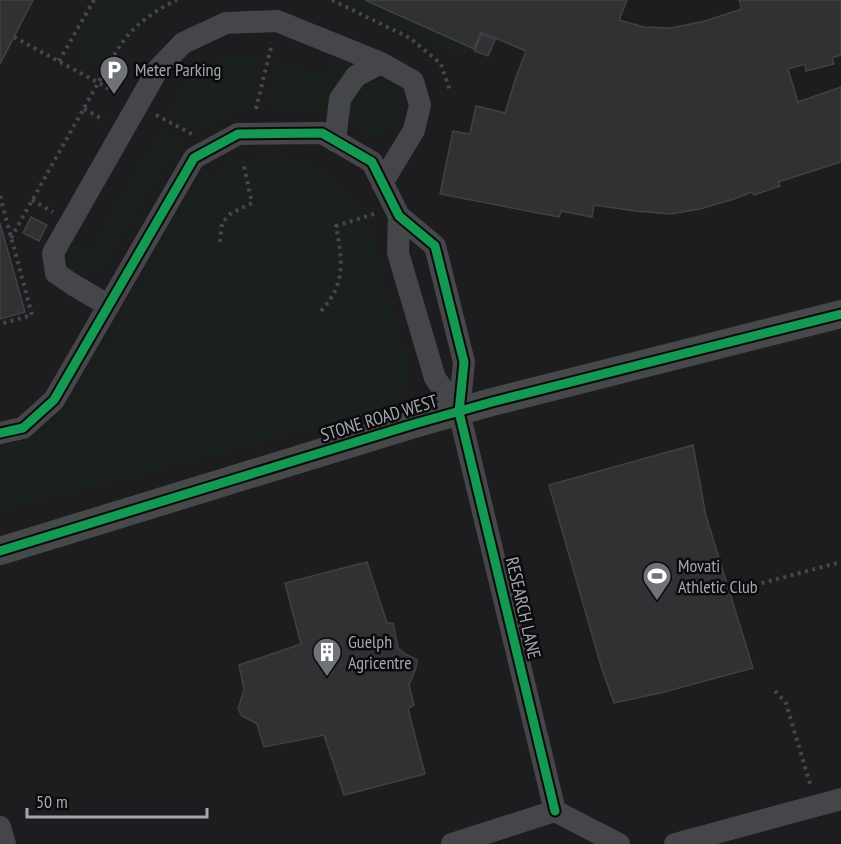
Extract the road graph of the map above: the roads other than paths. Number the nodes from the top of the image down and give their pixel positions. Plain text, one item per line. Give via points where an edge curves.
1 (381, 63) junction
2 (335, 141) junction
3 (382, 183) junction
4 (397, 212) junction
5 (109, 306) junction
6 (841, 314) edge
7 (459, 412) junction
8 (0, 433) edge
9 (0, 551) edge
10 (841, 799) edge
11 (555, 811) junction
12 (0, 827) edge
13 (5, 844) edge
14 (452, 844) edge
15 (619, 844) edge
16 (675, 844) edge

1 - 2 street via 356,76 340,99
1 - 3 street via 413,81 420,105 414,130
1 - 5 street via 277,21 226,23 183,43 158,69 53,253 56,273
2 - 3 street via 372,162
2 - 5 street via 322,133 238,134 194,158
3 - 4 street
4 - 7 street via 398,253 435,378
4 - 7 street via 435,246 464,362
5 - 8 street via 54,400 23,428
6 - 7 main road, STONE ROAD WEST
7 - 9 main road, STONE ROAD WEST
7 - 11 street, RESEARCH LANE
10 - 16 street
11 - 14 street
11 - 15 street
12 - 13 street

